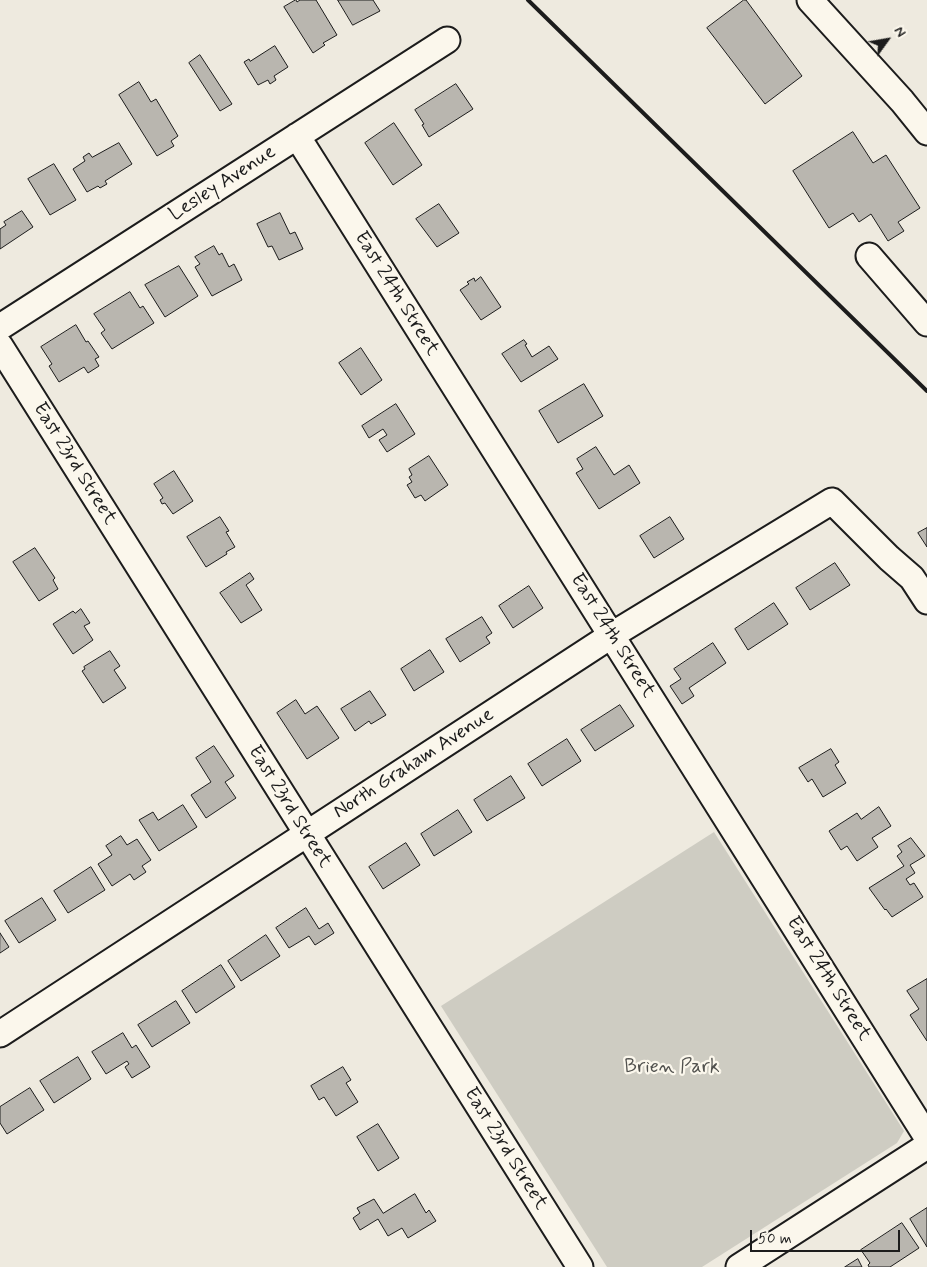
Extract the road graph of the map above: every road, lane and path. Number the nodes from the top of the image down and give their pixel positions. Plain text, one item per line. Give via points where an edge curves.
1 (810, 0) edge
2 (447, 40) dead end
3 (927, 132) edge
4 (297, 136) junction
5 (868, 256) dead end
6 (927, 323) edge
7 (0, 327) edge
8 (0, 346) edge
9 (927, 601) edge
10 (612, 635) junction
11 (306, 834) junction
12 (0, 1034) edge
13 (927, 1137) edge
14 (927, 1146) edge
15 (580, 1267) edge
16 (739, 1267) edge

1 - 3 street
2 - 4 street, Lesley Avenue
4 - 7 street, Lesley Avenue
4 - 10 street, East 24th Street
5 - 6 street
8 - 11 street, East 23rd Street
9 - 10 street, North Graham Avenue via 912,578 832,501
10 - 11 street, North Graham Avenue
10 - 13 street, East 24th Street
11 - 12 street, North Graham Avenue
11 - 15 street, East 23rd Street
14 - 16 street

